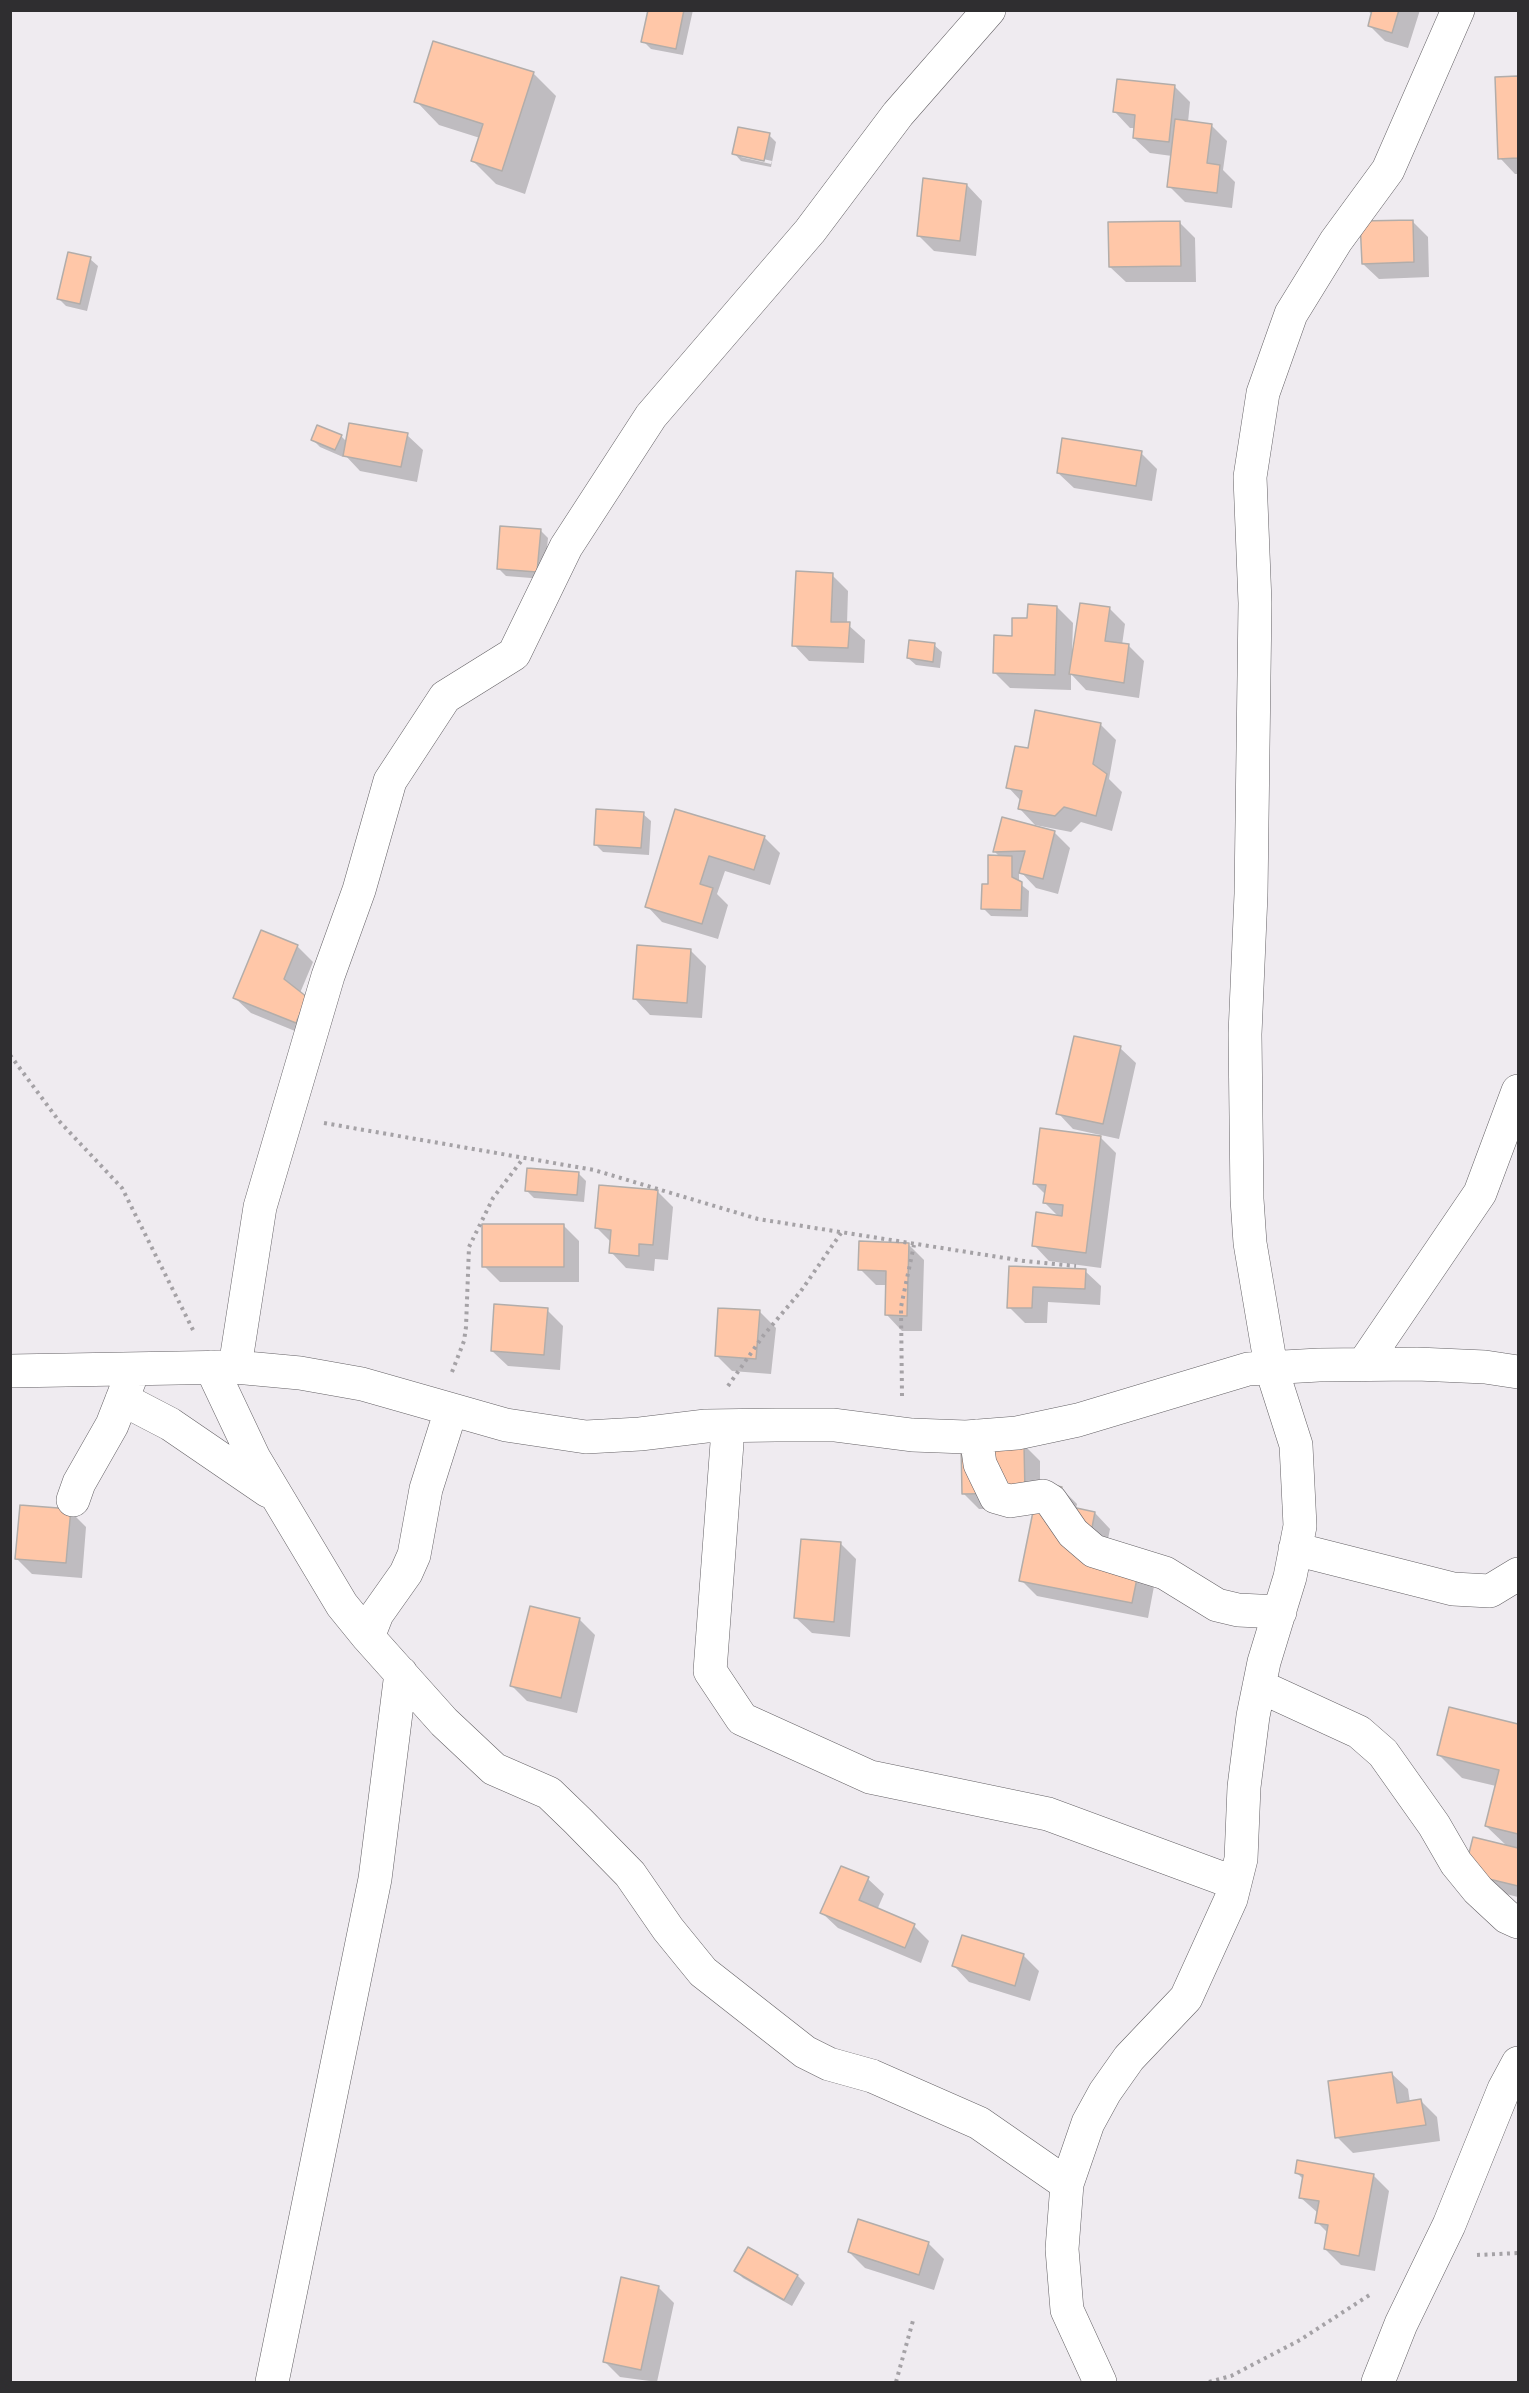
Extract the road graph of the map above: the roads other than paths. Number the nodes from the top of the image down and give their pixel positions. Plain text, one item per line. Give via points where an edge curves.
1 (989, 10) edge
2 (1458, 10) edge
3 (1518, 1091) edge
4 (1363, 1365) junction
5 (1271, 1366) junction
6 (223, 1367) junction
7 (133, 1369) junction
8 (10, 1371) edge
9 (1518, 1372) edge
10 (122, 1400) junction
11 (449, 1409) junction
12 (716, 1434) junction
13 (976, 1436) junction
14 (278, 1498) junction
15 (74, 1500) dead end
16 (1295, 1549) junction
17 (1518, 1574) edge
18 (1280, 1612) junction
19 (368, 1637) junction
20 (401, 1673) junction
21 (1259, 1686) junction
22 (1235, 1883) junction
23 (1518, 1922) edge
24 (1518, 2062) edge
25 (1067, 2184) junction
26 (272, 2382) edge
27 (1100, 2382) edge
28 (1378, 2382) edge

1 - 6 street via 898,114 810,231 651,416 566,547 514,654 445,697 390,782 260,1207
2 - 5 street via 1388,170 1336,241 1291,314 1263,393 1250,477 1255,603 1245,1034 1248,1199 1250,1242
3 - 4 street via 1480,1193
4 - 5 street
4 - 9 street via 1485,1367
5 - 13 street via 1248,1369 1078,1420 1017,1433
5 - 16 street via 1296,1445 1300,1526
6 - 7 street
6 - 11 street via 300,1373 362,1384
6 - 14 street via 254,1458
7 - 8 street
7 - 10 street
10 - 14 street via 170,1424
10 - 15 street
11 - 12 street via 506,1425 586,1437
11 - 19 street via 426,1489 414,1555 377,1614
12 - 13 street via 834,1425 905,1434
12 - 22 street via 710,1671 742,1719 870,1777 1048,1814
13 - 18 street via 980,1464 996,1497 1010,1501 1043,1496 1051,1501 1073,1533 1094,1551 1165,1573 1217,1605
14 - 19 street via 342,1605
16 - 17 street via 1453,1589 1490,1591
16 - 18 street
18 - 21 street
19 - 20 street
20 - 25 street via 444,1722 494,1769 549,1792 630,1874 703,1972 806,2052 979,2123
20 - 26 street via 375,1880
21 - 22 street via 1244,1787 1241,1859
21 - 23 street via 1359,1732 1383,1753 1456,1863 1478,1890
22 - 25 street via 1186,1998 1129,2058 1105,2092 1088,2123
24 - 28 street
25 - 27 street via 1062,2249 1067,2310

